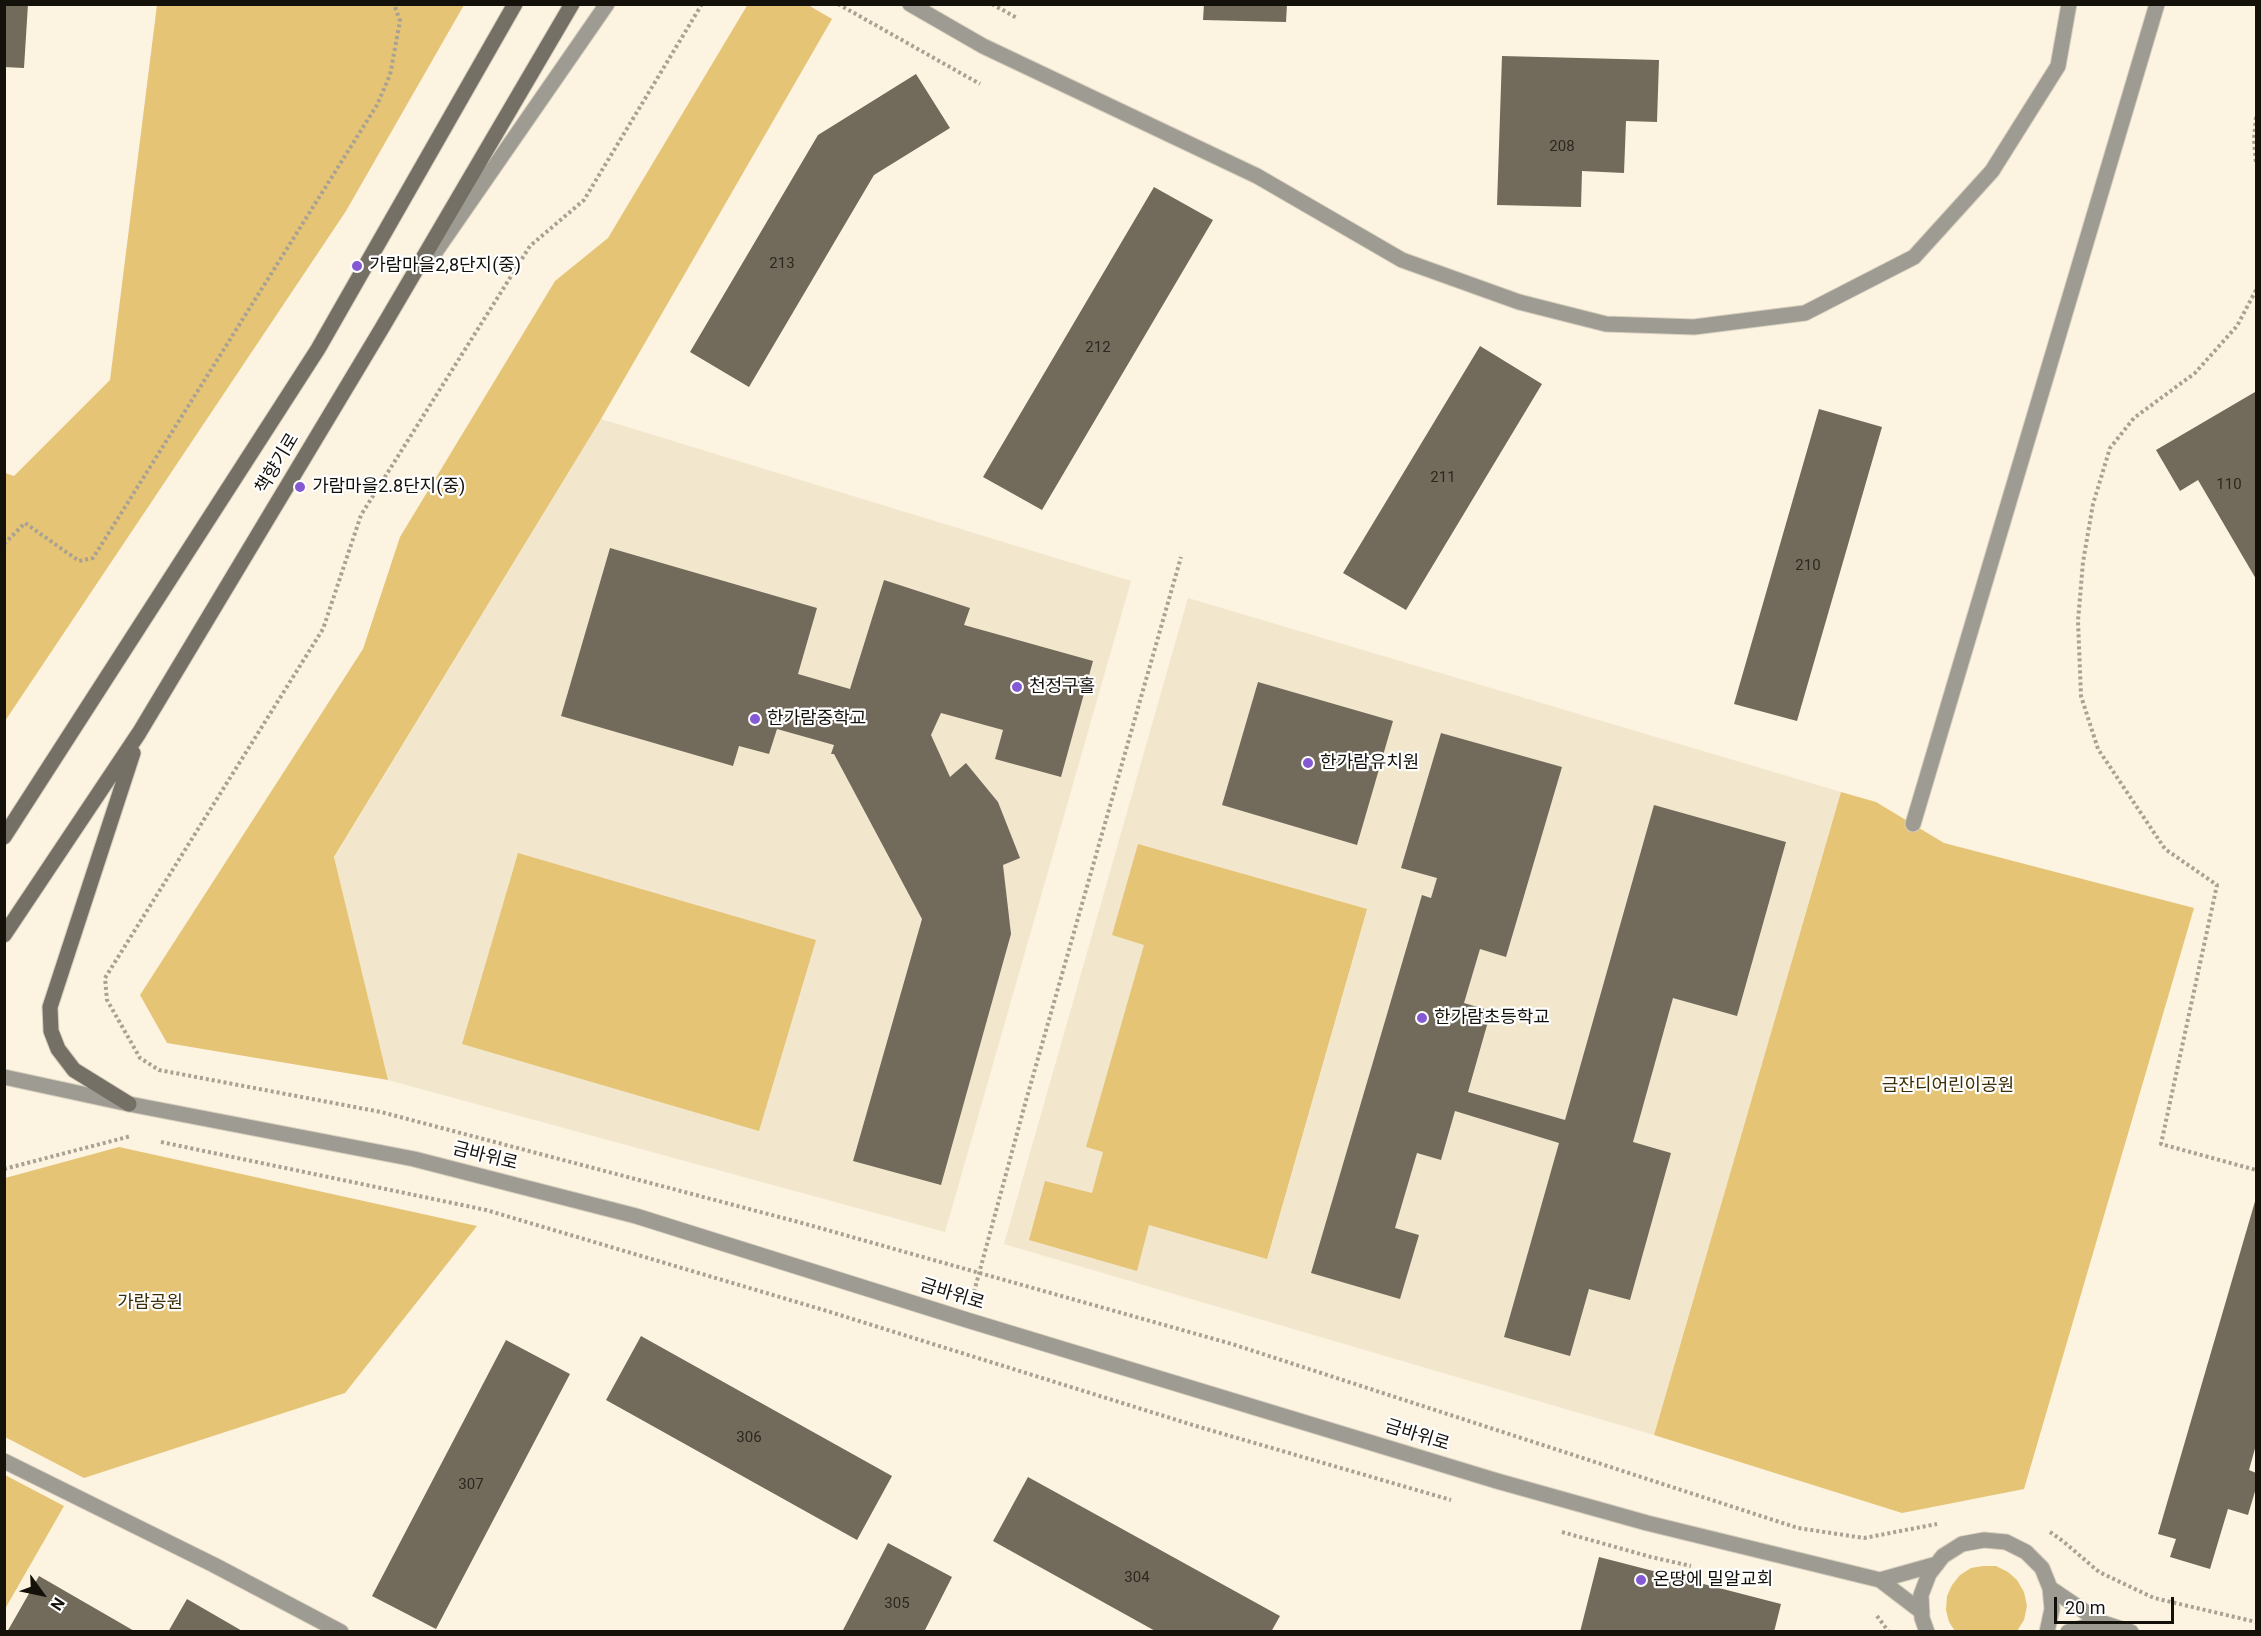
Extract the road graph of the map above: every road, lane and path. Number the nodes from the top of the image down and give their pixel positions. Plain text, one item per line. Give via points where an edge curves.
1 (394, 4) edge
2 (515, 4) edge
3 (572, 4) edge
4 (607, 4) edge
5 (702, 4) edge
6 (838, 4) edge
7 (910, 4) edge
8 (992, 4) edge
9 (2069, 4) edge
10 (2157, 4) edge
11 (1017, 18) dead end
12 (980, 84) dead end
13 (2256, 117) edge
14 (2256, 164) edge
15 (2256, 290) edge
16 (382, 328) junction
17 (4, 544) edge
18 (1181, 557) dead end
19 (139, 733) junction
20 (1913, 824) dead end
21 (4, 837) edge
22 (4, 935) edge
23 (4, 1077) edge
24 (129, 1104) junction
25 (140, 1138) dead end
26 (152, 1140) dead end
27 (4, 1169) edge
28 (2256, 1170) edge
29 (979, 1274) junction
30 (972, 1299) dead end
31 (4, 1461) edge
32 (1457, 1502) dead end
33 (1939, 1523) dead end
34 (2046, 1529) dead end
35 (1560, 1531) dead end
36 (1937, 1564) junction
37 (1695, 1567) dead end
38 (1880, 1580) junction
39 (2050, 1588) junction
40 (1922, 1612) junction
41 (1876, 1614) dead end
42 (2100, 1622) junction
43 (2256, 1622) edge
44 (341, 1632) edge
45 (1889, 1632) edge
46 (1927, 1632) edge
47 (2047, 1632) edge
48 (2068, 1632) edge
49 (2131, 1632) edge

1 - 17 path via 400,21 390,75 377,105 93,558 79,561 25,523
2 - 21 main road, 책향기로 via 318,349
3 - 16 main road, 책향기로
4 - 16 street
5 - 29 path via 584,200 530,246 361,516 323,629 105,978 107,1000 140,1058 159,1070 381,1112
6 - 12 path
7 - 9 street via 983,46 1257,176 1401,260 1519,302 1606,324 1694,327 1805,313 1914,257 1992,171 2058,66
8 - 11 path
10 - 20 street
13 - 14 path
15 - 28 path via 2237,326 2195,373 2134,418 2110,448 2093,504 2078,621 2081,696 2098,749 2165,849 2217,885 2161,1144
16 - 19 main road, 책향기로
18 - 29 path
19 - 22 main road, 책향기로
19 - 24 main road via 50,1007 51,1031 58,1049 74,1070
23 - 24 street, 금바위로
24 - 38 street, 금바위로 via 414,1159 636,1216 1497,1481 1647,1523
25 - 27 path via 129,1135
26 - 32 path via 486,1210
29 - 30 path
29 - 33 path via 1232,1344 1798,1528 1864,1538
31 - 44 street
34 - 43 path via 2099,1572 2154,1598
35 - 37 path
36 - 38 street
36 - 39 street via 1962,1544 2006,1542 2026,1552 2042,1568
36 - 40 street via 1922,1595
38 - 40 street
39 - 42 street
39 - 47 street via 2052,1609
40 - 46 street
41 - 45 path
42 - 48 street
42 - 49 street

